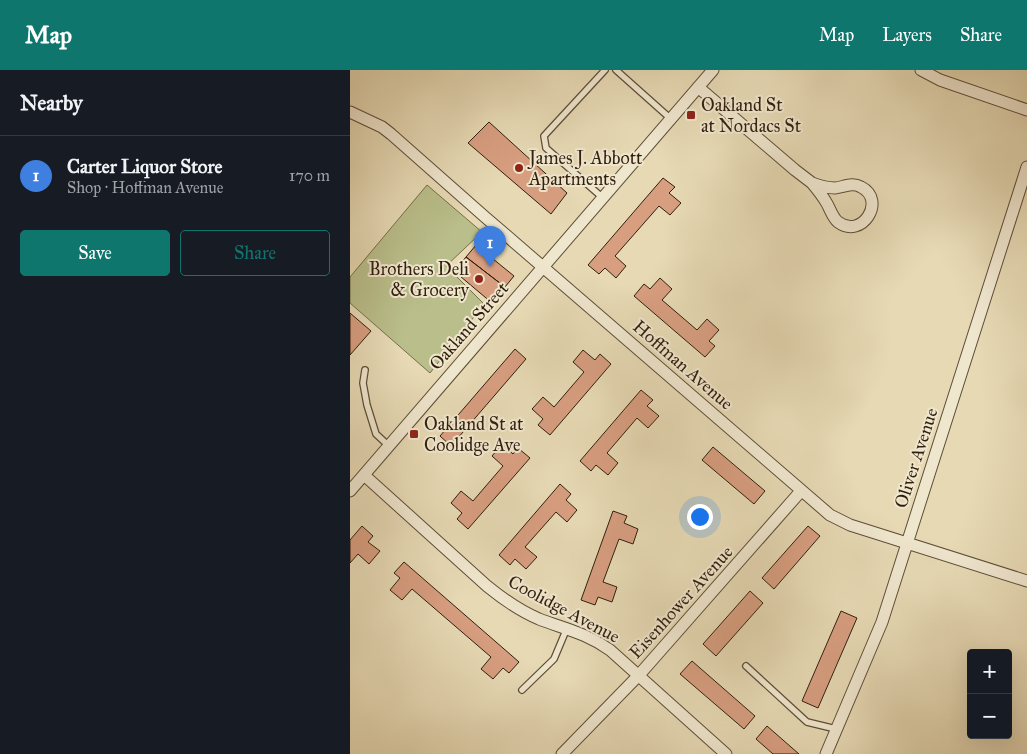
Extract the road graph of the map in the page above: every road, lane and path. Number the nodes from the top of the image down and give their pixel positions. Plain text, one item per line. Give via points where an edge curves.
1 (605, 70) edge
2 (616, 70) edge
3 (713, 70) edge
4 (921, 70) edge
5 (698, 88) junction
6 (1027, 110) edge
7 (350, 112) edge
8 (671, 119) junction
9 (1027, 167) edge
10 (812, 183) junction
11 (603, 198) junction
12 (543, 267) junction
13 (365, 370) dead end
14 (389, 446) junction
15 (364, 475) junction
16 (350, 491) edge
17 (801, 491) junction
18 (907, 543) junction
19 (1027, 582) edge
20 (567, 628) junction
21 (746, 666) dead end
22 (639, 675) junction
23 (522, 690) dead end
24 (836, 729) junction
25 (562, 754) edge
26 (726, 754) edge
27 (826, 754) edge

1 - 11 lane via 544,136 546,148
2 - 8 lane
3 - 5 street, Oakland Street
4 - 6 street via 940,80
5 - 8 street, Oakland Street
5 - 10 street
7 - 12 street, Hoffman Avenue via 391,134
8 - 11 street, Oakland Street
9 - 18 street, Oliver Avenue
10 - 10 street via 839,222 856,226 869,217 872,202 862,187 853,184 828,188
11 - 12 street, Oakland Street
12 - 14 street, Oakland Street
12 - 17 street, Hoffman Avenue
13 - 14 lane via 363,383 376,434
14 - 15 street, Oakland Street
15 - 16 street, Oakland Street
15 - 20 street, Coolidge Avenue via 504,600 523,612
17 - 18 street, Hoffman Avenue via 834,518 850,526
17 - 22 street, Eisenhower Avenue
18 - 19 street, Hoffman Avenue
18 - 24 street, Oliver Avenue via 882,622
20 - 22 street, Coolidge Avenue via 601,644
20 - 23 lane via 554,659
21 - 24 lane via 807,722
22 - 25 street, Eisenhower Avenue
22 - 26 street, Coolidge Avenue
24 - 27 street, Oliver Avenue

